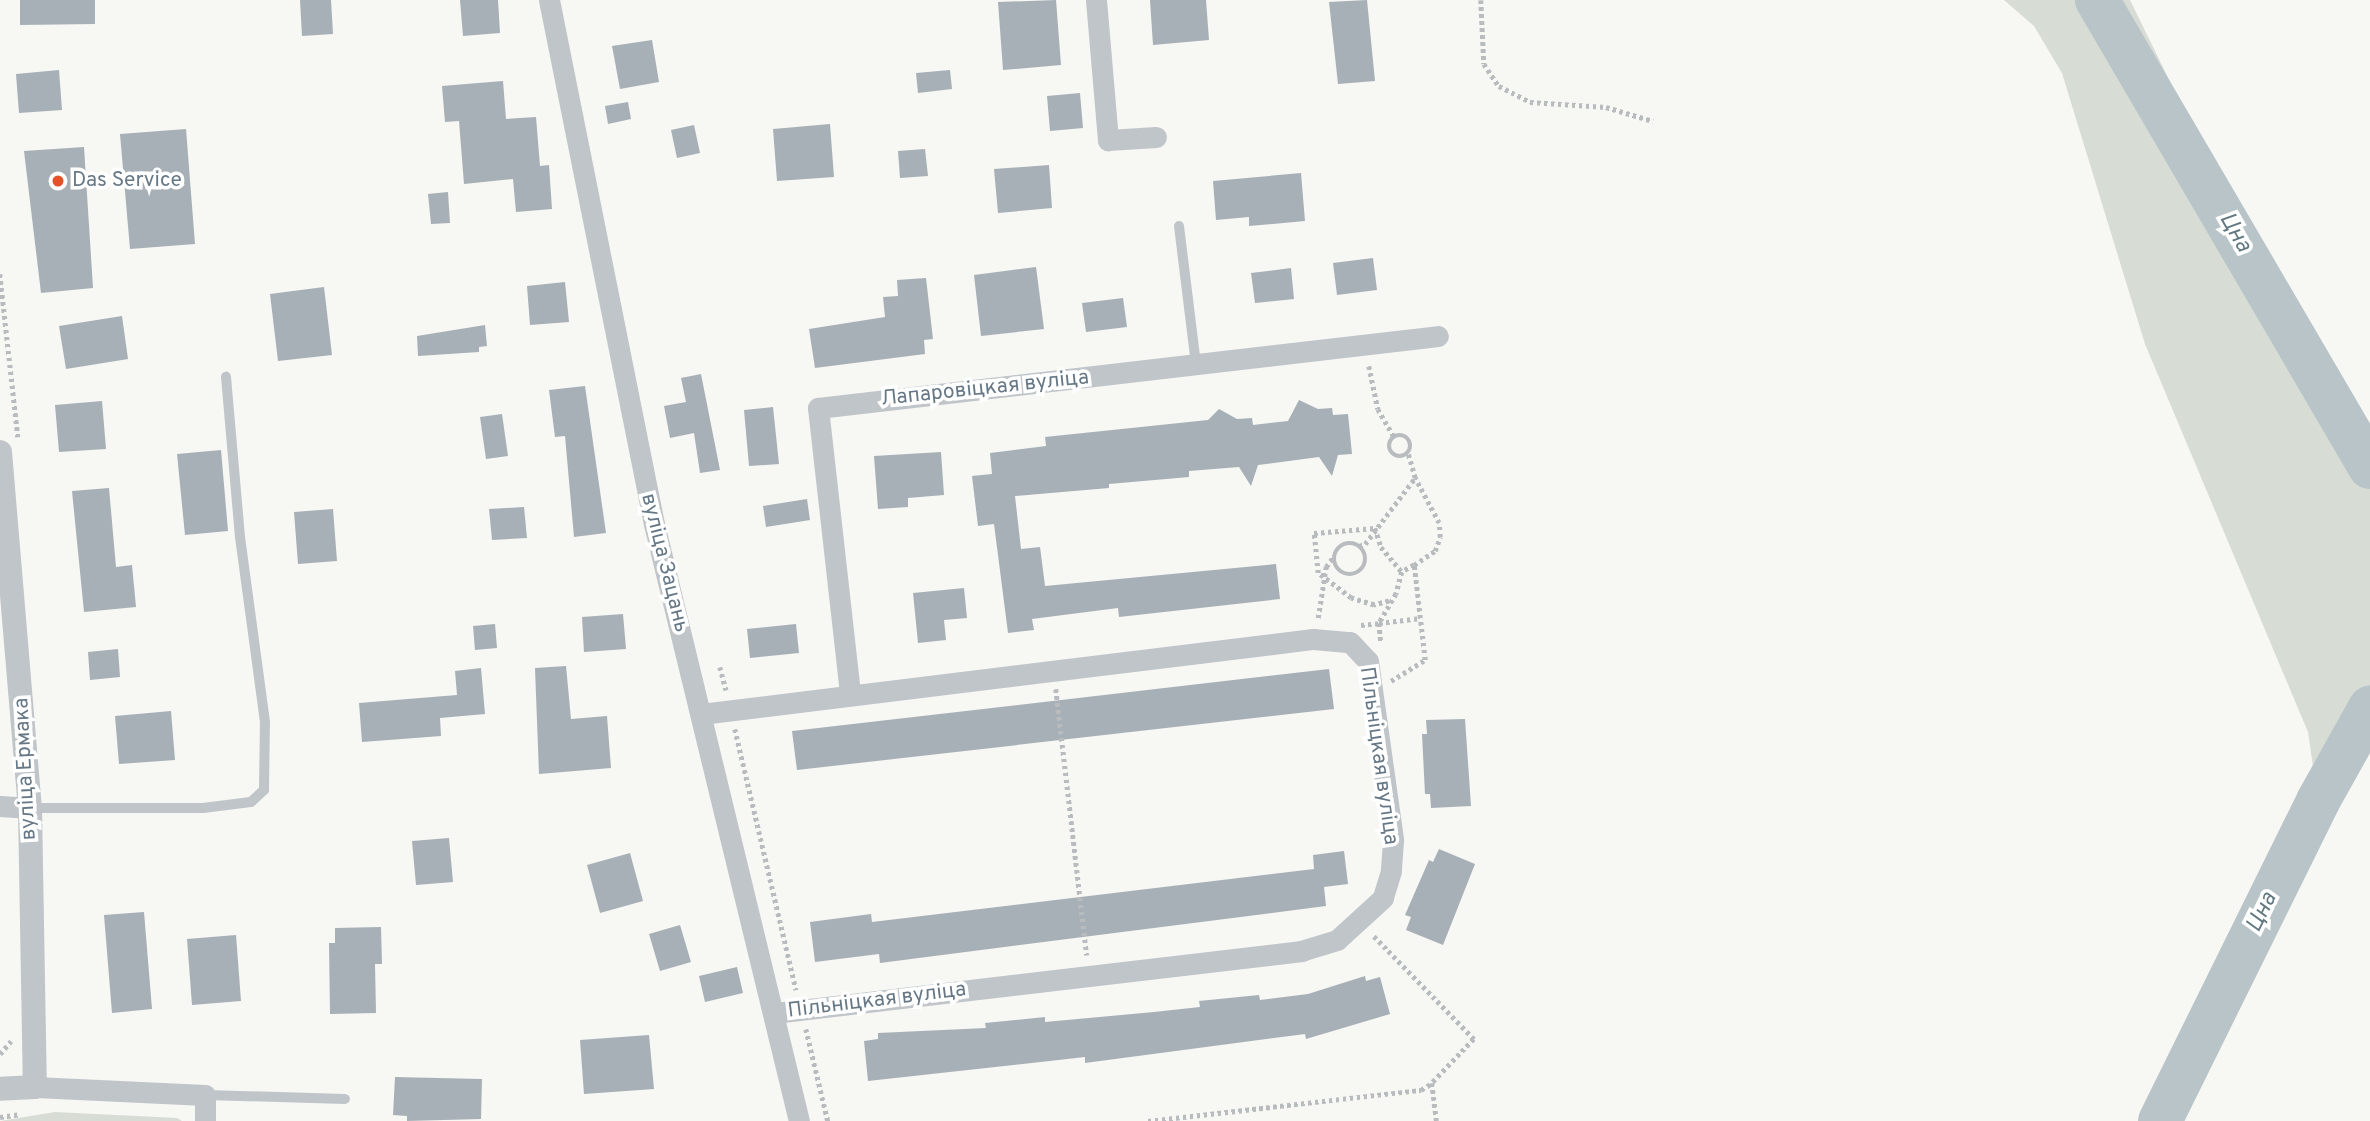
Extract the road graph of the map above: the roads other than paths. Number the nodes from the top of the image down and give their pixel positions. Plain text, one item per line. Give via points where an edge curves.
1 (549, 0) edge
2 (1096, 0) edge
3 (1156, 136) dead end
4 (1179, 226) dead end
5 (1438, 336) dead end
6 (1196, 365) junction
7 (226, 377) dead end
8 (9, 447) edge
9 (850, 693) junction
10 (701, 714) junction
11 (0, 806) edge
12 (30, 808) junction
13 (774, 1013) junction
14 (35, 1087) junction
15 (0, 1089) edge
16 (205, 1095) junction
17 (345, 1099) dead end
18 (205, 1121) edge
19 (799, 1121) edge

1 - 10 street, вуліца Зацань via 653,524
2 - 3 street via 1108,140
4 - 6 lane
5 - 6 street, Лапаровіцкая вуліца
6 - 9 street, Лапаровіцкая вуліца via 818,408
7 - 12 lane via 240,537 265,722 264,790 251,802 203,808
8 - 12 street, вуліца Ермака
9 - 10 street, Пільніцкая вуліца via 732,699
9 - 13 street, Пільніцкая вуліца via 1055,682 1313,639 1350,642 1383,683 1392,840 1383,898 1368,931 1302,951 1088,967 803,1005
10 - 13 street, вуліца Зацань
11 - 12 street
12 - 14 street, вуліца Ермака
13 - 19 street, вуліца Зацань
14 - 15 street
14 - 16 street
16 - 17 lane
16 - 18 street

